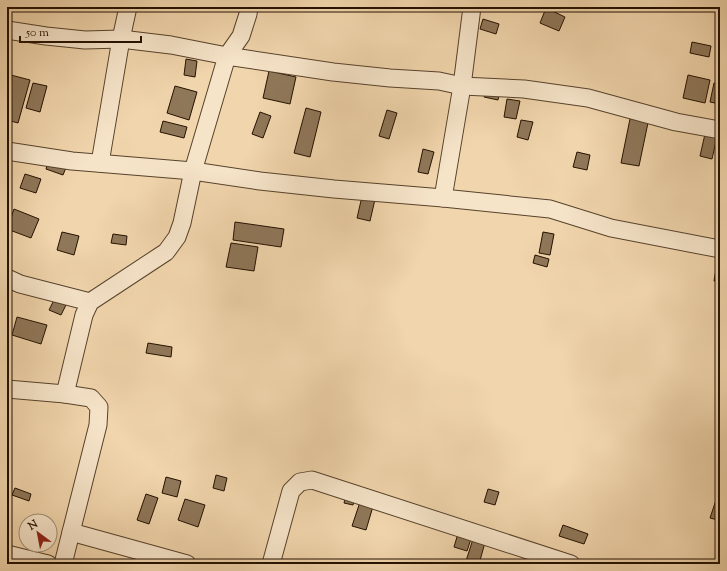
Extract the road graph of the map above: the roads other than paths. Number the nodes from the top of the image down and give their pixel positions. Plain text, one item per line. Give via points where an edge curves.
1 (128, 7) edge
2 (249, 7) edge
3 (472, 7) edge
4 (7, 30) edge
5 (121, 38) junction
6 (227, 56) junction
7 (462, 86) junction
8 (720, 130) edge
9 (7, 151) edge
10 (100, 163) junction
11 (193, 171) junction
12 (443, 198) junction
13 (720, 249) edge
14 (7, 278) edge
15 (90, 302) junction
16 (7, 389) edge
17 (65, 394) junction
18 (71, 532) junction
19 (7, 554) edge
20 (48, 564) edge
21 (63, 564) edge
22 (187, 564) edge
23 (271, 564) edge
24 (571, 564) edge

1 - 5 street
2 - 6 street via 241,36
3 - 7 street
4 - 5 street via 85,40
5 - 6 street
5 - 10 street
6 - 7 street via 333,72 439,81
6 - 11 street
7 - 8 street via 524,89 588,98 676,122
7 - 12 street
9 - 10 street
10 - 11 street
11 - 12 street via 334,189
11 - 15 street via 177,238 166,252
12 - 13 street via 550,209 611,228
14 - 15 street via 20,284
15 - 17 street via 84,315
16 - 17 street
17 - 18 street via 91,398 99,407 98,425
18 - 21 street
18 - 22 street
19 - 20 street
23 - 24 street via 291,491 300,482 312,480

